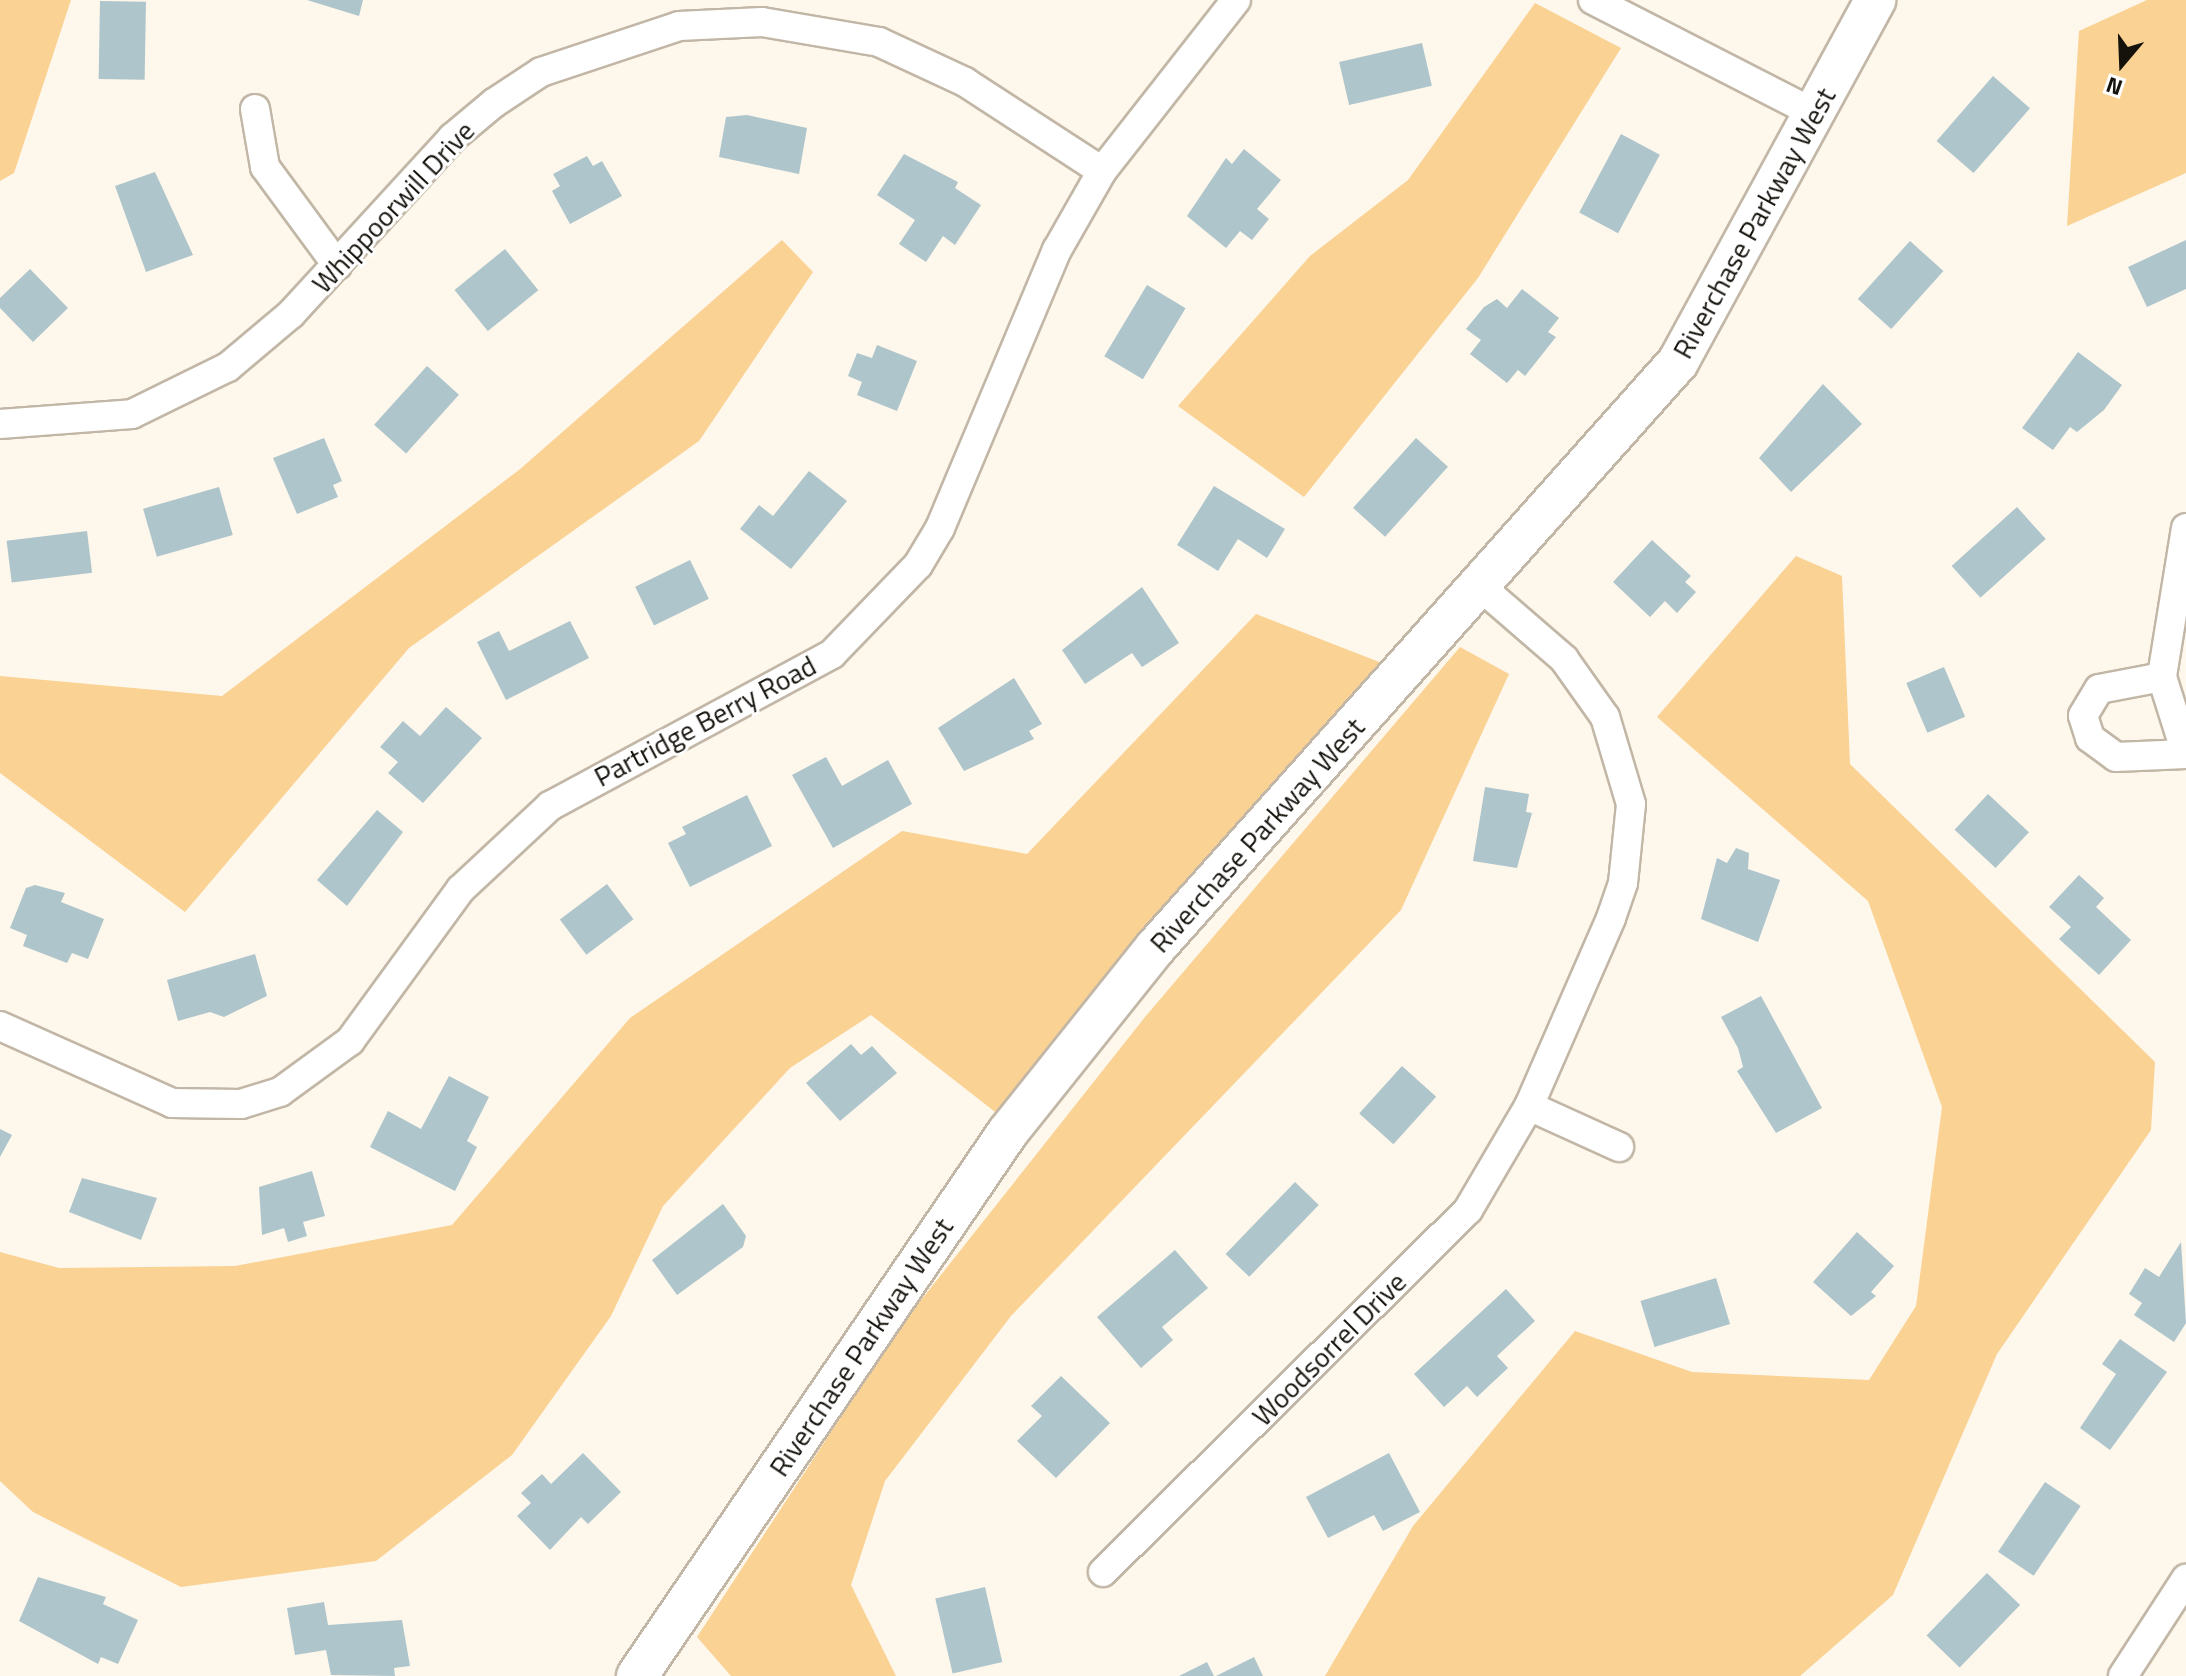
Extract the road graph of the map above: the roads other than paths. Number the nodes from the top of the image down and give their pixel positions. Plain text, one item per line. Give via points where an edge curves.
1 (1236, 0) edge
2 (1593, 0) edge
3 (1875, 0) edge
4 (255, 109) dead end
5 (1814, 113) junction
6 (1102, 171) junction
7 (337, 265) junction
8 (0, 424) edge
9 (2186, 528) edge
10 (1481, 587) junction
11 (2162, 677) junction
12 (2186, 753) edge
13 (0, 1026) edge
14 (1529, 1106) junction
15 (1619, 1147) dead end
16 (1103, 1572) dead end
17 (2186, 1579) edge
18 (637, 1676) edge
19 (2123, 1676) edge

1 - 6 street, Partridge Berry Road
2 - 5 street
3 - 5 street, Riverchase Parkway West
4 - 7 street via 265,167
5 - 10 street, Riverchase Parkway West via 1678,362
6 - 7 street, Whippoorwill Drive via 965,82 879,42 762,22 679,26 541,72 494,103 452,138
6 - 13 street, Partridge Berry Road via 1057,250 940,528 892,597 832,654 787,683 591,780 538,815 461,889 350,1041 312,1075 241,1104 182,1104 132,1090
7 - 8 street, Whippoorwill Drive via 260,343 180,393 89,423
9 - 11 street
10 - 14 street, Woodsorrel Drive via 1580,678 1605,717 1631,804 1623,883
10 - 18 street, Riverchase Parkway West via 1155,948 1008,1132
11 - 12 street
11 - 12 street via 2099,689 2083,716 2090,738 2116,757
14 - 15 street
14 - 16 street, Woodsorrel Drive via 1468,1210
17 - 19 street

